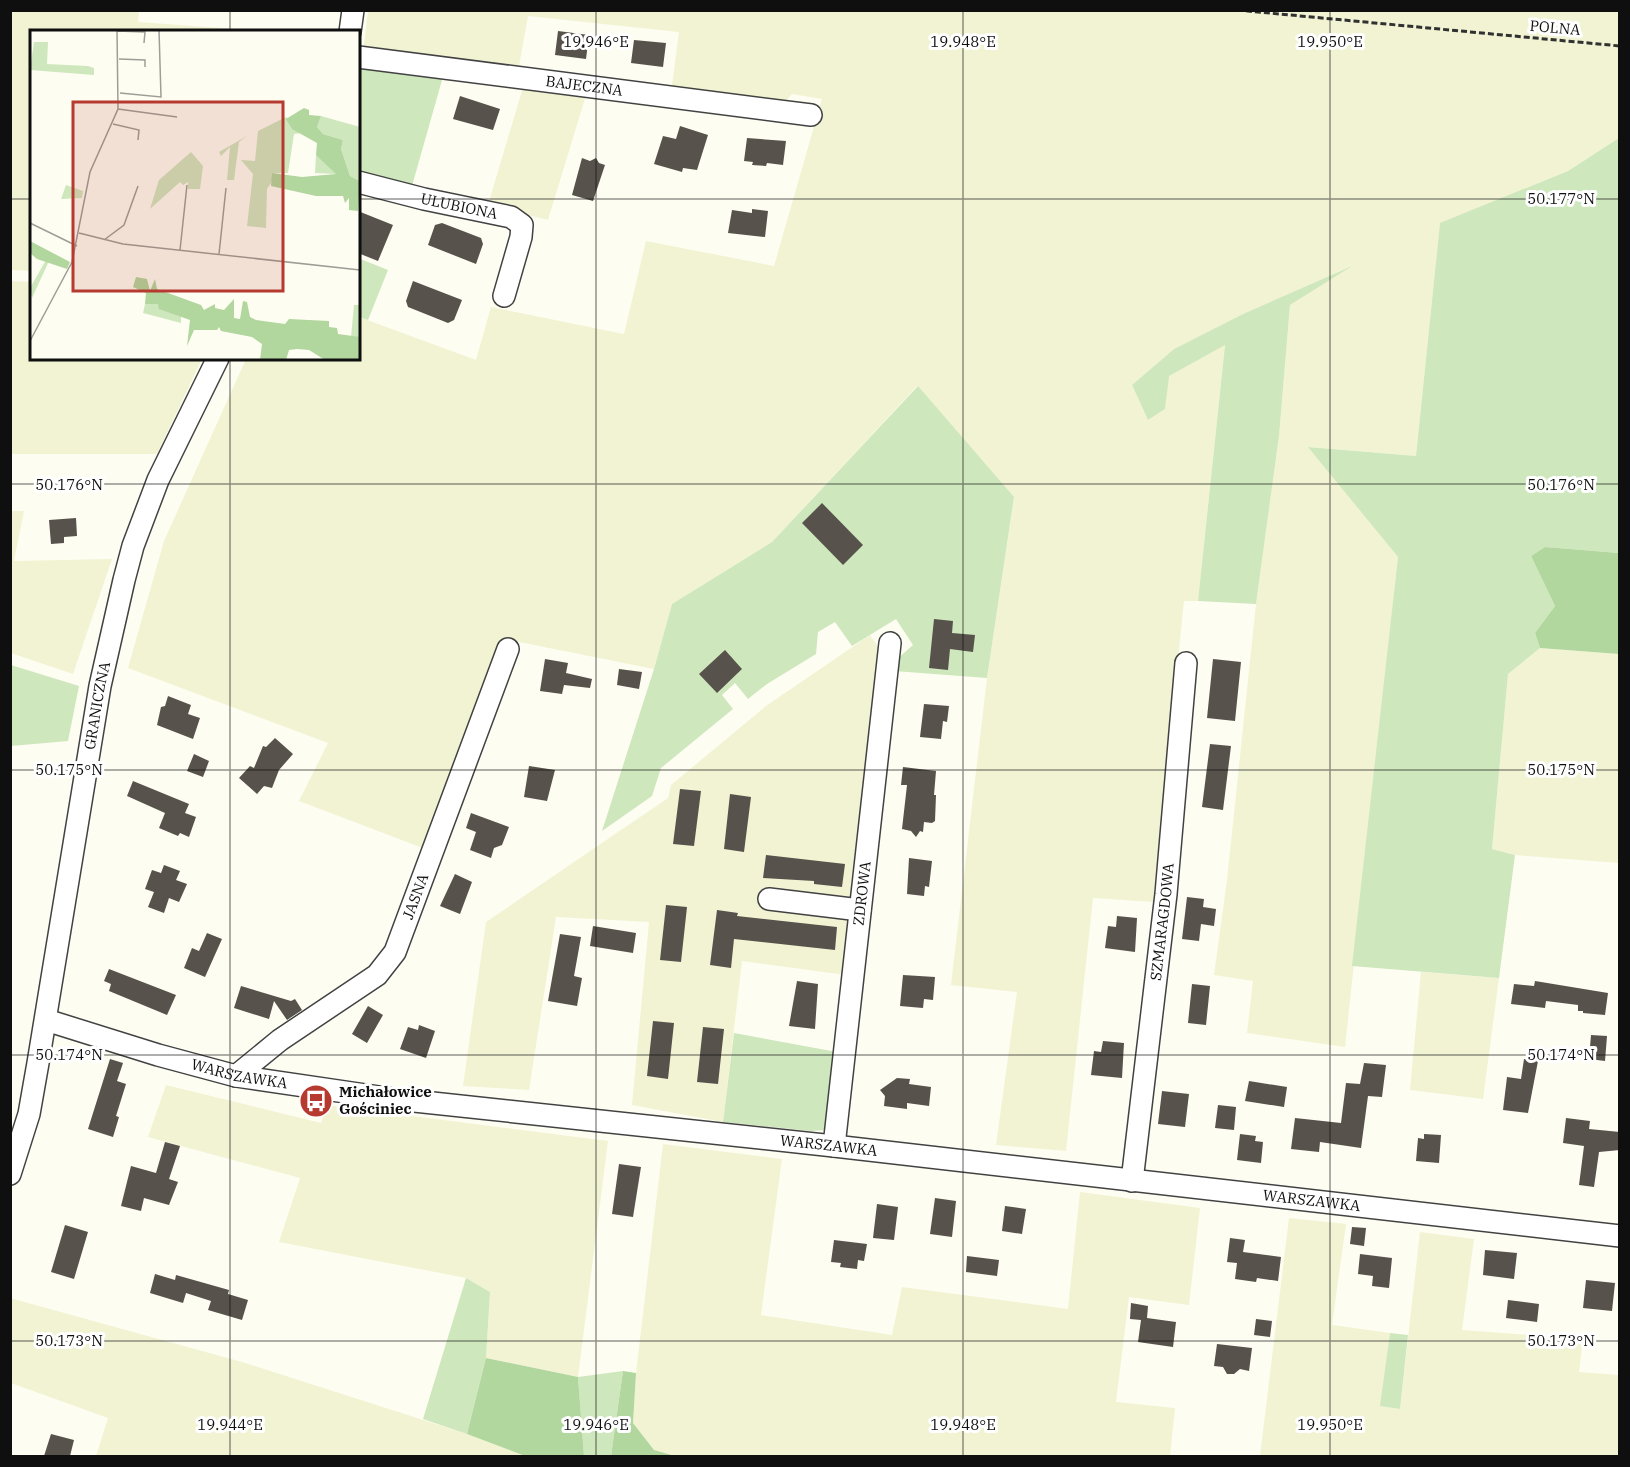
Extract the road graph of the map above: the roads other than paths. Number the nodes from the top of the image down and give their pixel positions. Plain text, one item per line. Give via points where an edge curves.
1 (353, 10) edge
2 (350, 30) edge
3 (360, 57) edge
4 (811, 115) dead end
5 (360, 183) edge
6 (504, 296) dead end
7 (217, 360) edge
8 (890, 643) dead end
9 (508, 649) dead end
10 (1186, 663) dead end
11 (768, 899) dead end
12 (860, 910) junction
13 (46, 1020) junction
14 (236, 1076) junction
15 (20, 1110) edge
16 (834, 1146) junction
17 (10, 1174) edge
18 (1132, 1181) junction
19 (1620, 1236) edge

1 - 2 street
3 - 4 street, BAJECZNA
5 - 6 street, ULUBIONA via 511,217 522,225
7 - 13 street, GRANICZNA via 158,480 133,546 100,686
8 - 12 street, ZDROWA
9 - 14 street, JASNA via 395,952 377,975 280,1040
10 - 18 street, SZMARAGDOWA via 1166,894
11 - 12 street
12 - 16 street, ZDROWA
13 - 14 street, WARSZAWKA
13 - 15 street, GRANICZNA
14 - 16 street, WARSZAWKA via 386,1098
15 - 17 street, GRANICZNA
16 - 18 street, WARSZAWKA
18 - 19 street, WARSZAWKA

